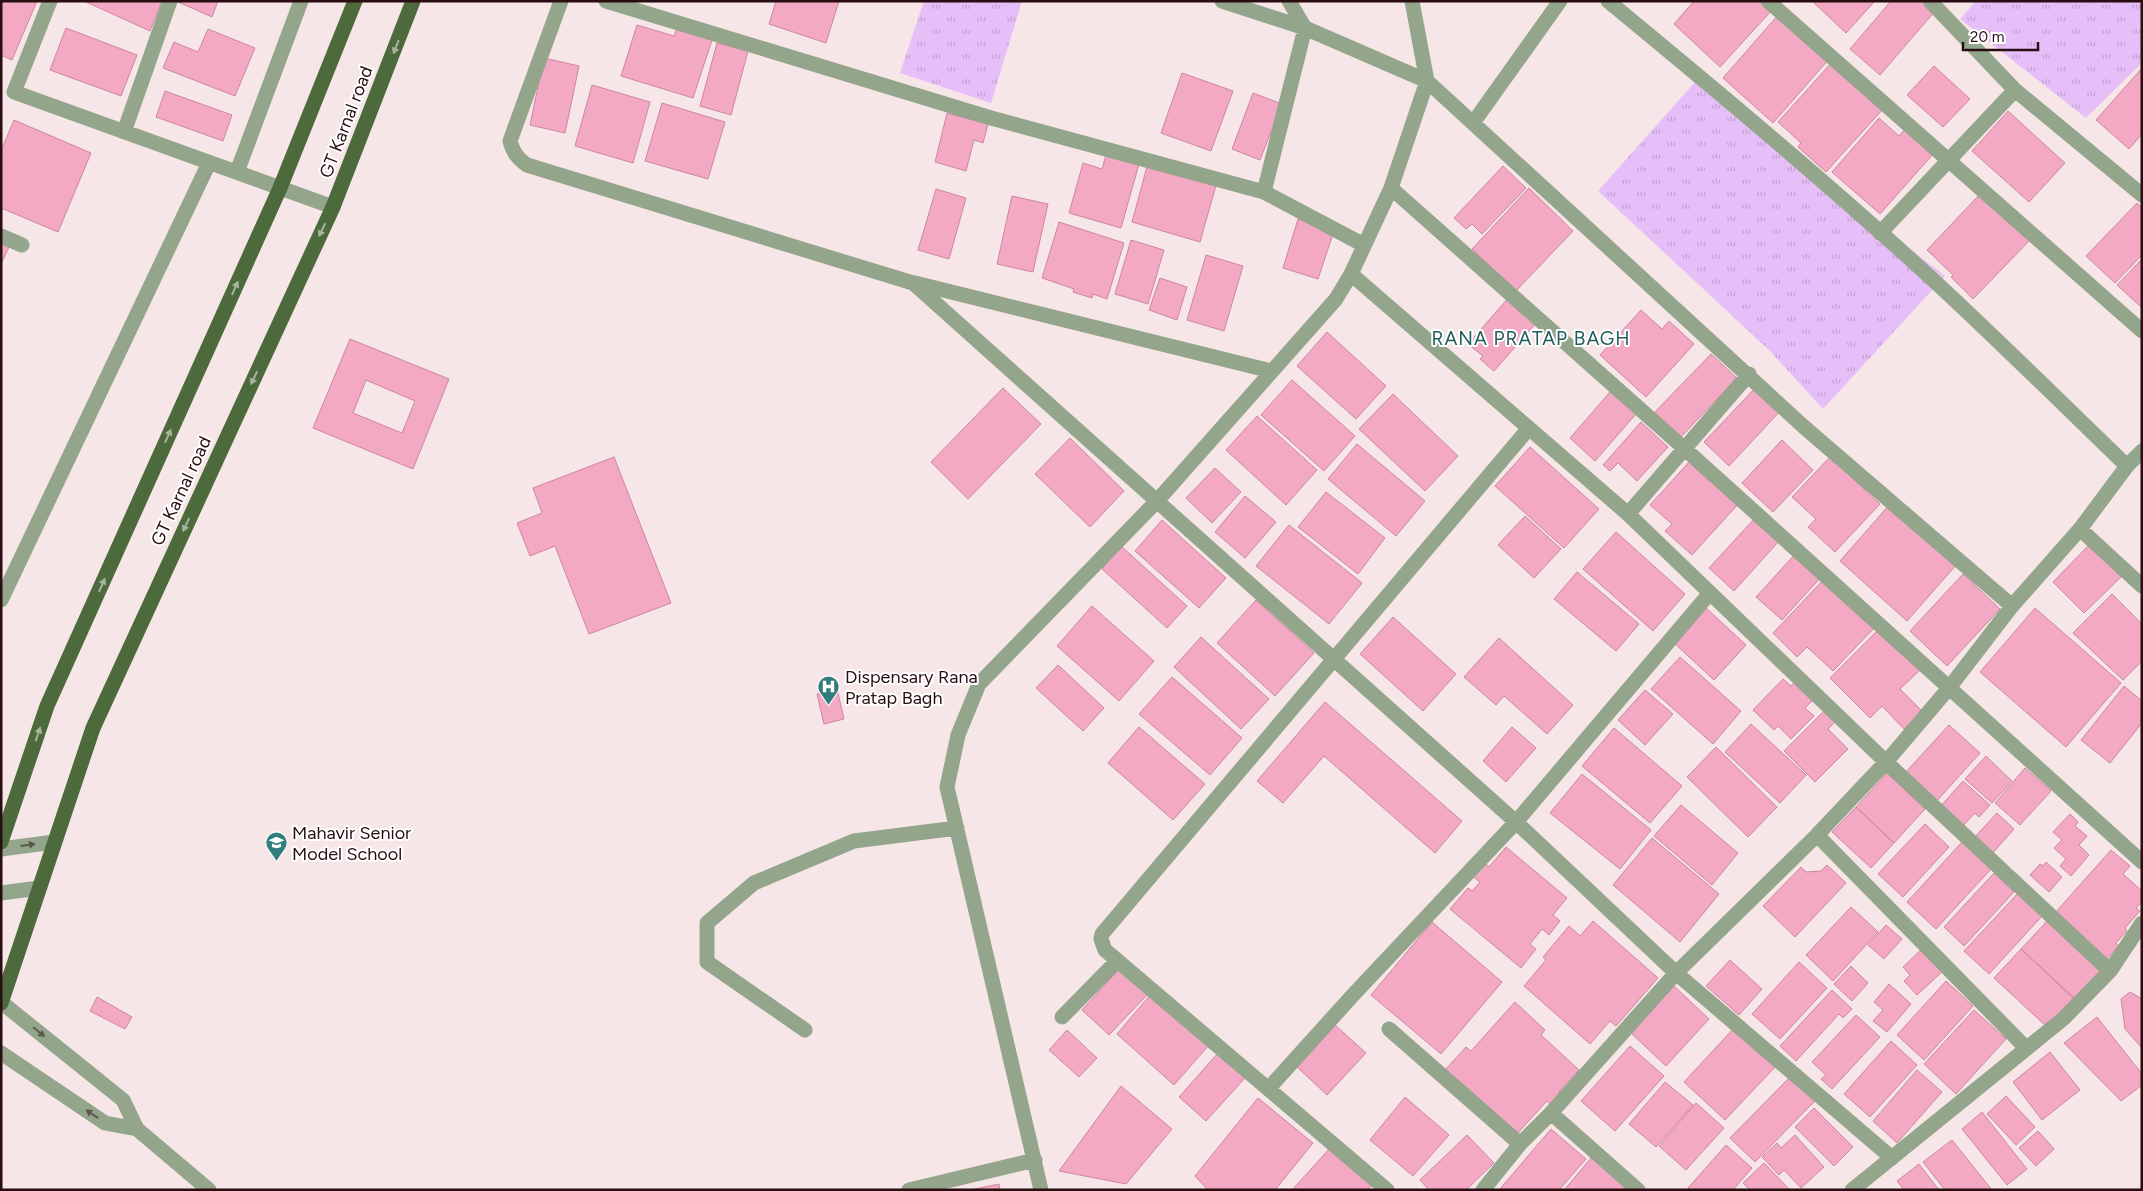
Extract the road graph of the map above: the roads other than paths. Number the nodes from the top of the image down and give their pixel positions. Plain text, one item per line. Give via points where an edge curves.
1 (50, 1) edge
2 (170, 1) edge
3 (301, 1) edge
4 (356, 1) edge
5 (413, 1) edge
6 (561, 1) edge
7 (606, 1) edge
8 (1222, 1) edge
9 (1289, 1) edge
10 (1412, 1) edge
11 (1560, 1) edge
12 (1608, 1) edge
13 (1768, 1) edge
14 (1930, 1) edge
15 (1305, 28) junction
16 (1427, 81) junction
17 (8, 89) edge
18 (2015, 90) junction
19 (1473, 123) junction
20 (124, 132) junction
21 (1949, 160) junction
22 (209, 162) junction
23 (237, 172) junction
24 (280, 188) junction
25 (1391, 188) junction
26 (1264, 192) junction
27 (2142, 195) edge
28 (333, 207) junction
29 (1880, 233) junction
30 (1, 236) edge
31 (22, 245) dead end
32 (1364, 246) junction
33 (1351, 274) junction
34 (913, 283) junction
35 (2142, 331) edge
36 (1271, 371) junction
37 (1749, 374) junction
38 (1528, 428) junction
39 (1685, 449) junction
40 (2142, 451) edge
41 (2127, 466) junction
42 (1157, 501) junction
43 (1628, 514) junction
44 (2080, 529) junction
45 (2142, 586) edge
46 (1709, 594) junction
47 (1, 600) edge
48 (2012, 606) junction
49 (1334, 658) junction
50 (1949, 688) junction
51 (1886, 762) junction
52 (22, 780) junction
53 (1, 804) edge
54 (1516, 822) junction
55 (957, 828) junction
56 (1817, 835) junction
57 (1, 842) edge
58 (54, 842) junction
59 (1, 849) edge
60 (2142, 862) edge
61 (39, 888) junction
62 (1, 893) edge
63 (2142, 923) edge
64 (1117, 960) junction
65 (2110, 971) junction
66 (1676, 972) junction
67 (1, 1002) edge
68 (1062, 1017) dead end
69 (1389, 1029) dead end
70 (805, 1030) dead end
71 (2026, 1048) junction
72 (1, 1053) edge
73 (1268, 1088) junction
74 (1551, 1113) junction
75 (137, 1129) junction
76 (1520, 1144) junction
77 (1892, 1158) junction
78 (1035, 1160) junction
79 (210, 1190) edge
80 (909, 1190) edge
81 (1041, 1190) edge
82 (1387, 1190) edge
83 (1483, 1190) edge
84 (1638, 1190) edge
85 (1852, 1190) edge

1 - 17 street
2 - 20 street
3 - 23 street
4 - 24 main road, GT Karnal road
5 -> 28 main road, GT Karnal road
6 - 34 street via 510,141 518,159 526,165
7 - 26 street via 991,118
8 - 15 street
9 - 15 street
10 - 16 street
11 - 19 street
12 - 29 street via 1701,77
13 - 21 street
14 - 18 street
15 - 16 street
15 - 26 street
16 - 19 street
16 - 25 street
17 - 20 street
18 - 21 street
18 - 27 street
19 - 37 street
20 - 22 street
21 - 29 street
21 - 35 street
22 - 23 street
22 - 47 street
23 - 24 street
24 - 28 street
52 -> 24 main road, GT Karnal road via 47,706
25 - 32 street
25 - 39 street
26 - 32 street
28 -> 58 main road, GT Karnal road via 93,728
29 - 41 street
30 - 31 street
32 - 33 street
33 - 36 street via 1336,299
33 - 38 street
34 - 36 street
34 - 42 street
36 - 42 street
37 - 39 street
37 - 48 street via 1812,433
38 - 43 street
38 - 49 street
39 - 43 street
39 - 50 street
40 - 41 street
41 - 44 street
42 - 49 street
42 - 55 street via 979,684 958,735 947,787
43 - 46 street
44 - 45 street
44 - 48 street
46 - 51 street
46 - 54 street
48 - 50 street
49 - 54 street
49 - 64 street via 1102,934 1102,945
50 - 51 street
50 - 60 street
51 - 56 street
51 - 65 street
52 - 53 main road
52 - 57 main road, GT Karnal road
54 - 66 street
54 - 73 street
55 - 70 street via 854,841 754,883 707,923 707,962
55 - 78 street
56 - 66 street
56 - 71 street
59 -> 58 street
58 - 61 main road, GT Karnal road
61 - 62 street
61 - 67 main road, GT Karnal road
63 - 65 street
64 - 68 street
64 - 73 street
65 - 71 street via 2063,1019
66 - 74 street
66 - 77 street
67 -> 75 street via 123,1100
69 - 76 street
71 - 77 street
75 -> 72 street via 106,1123
73 - 82 street
74 - 76 street
74 - 84 street
75 - 79 street
76 - 83 street
77 - 85 street
78 - 80 street
78 - 81 street

